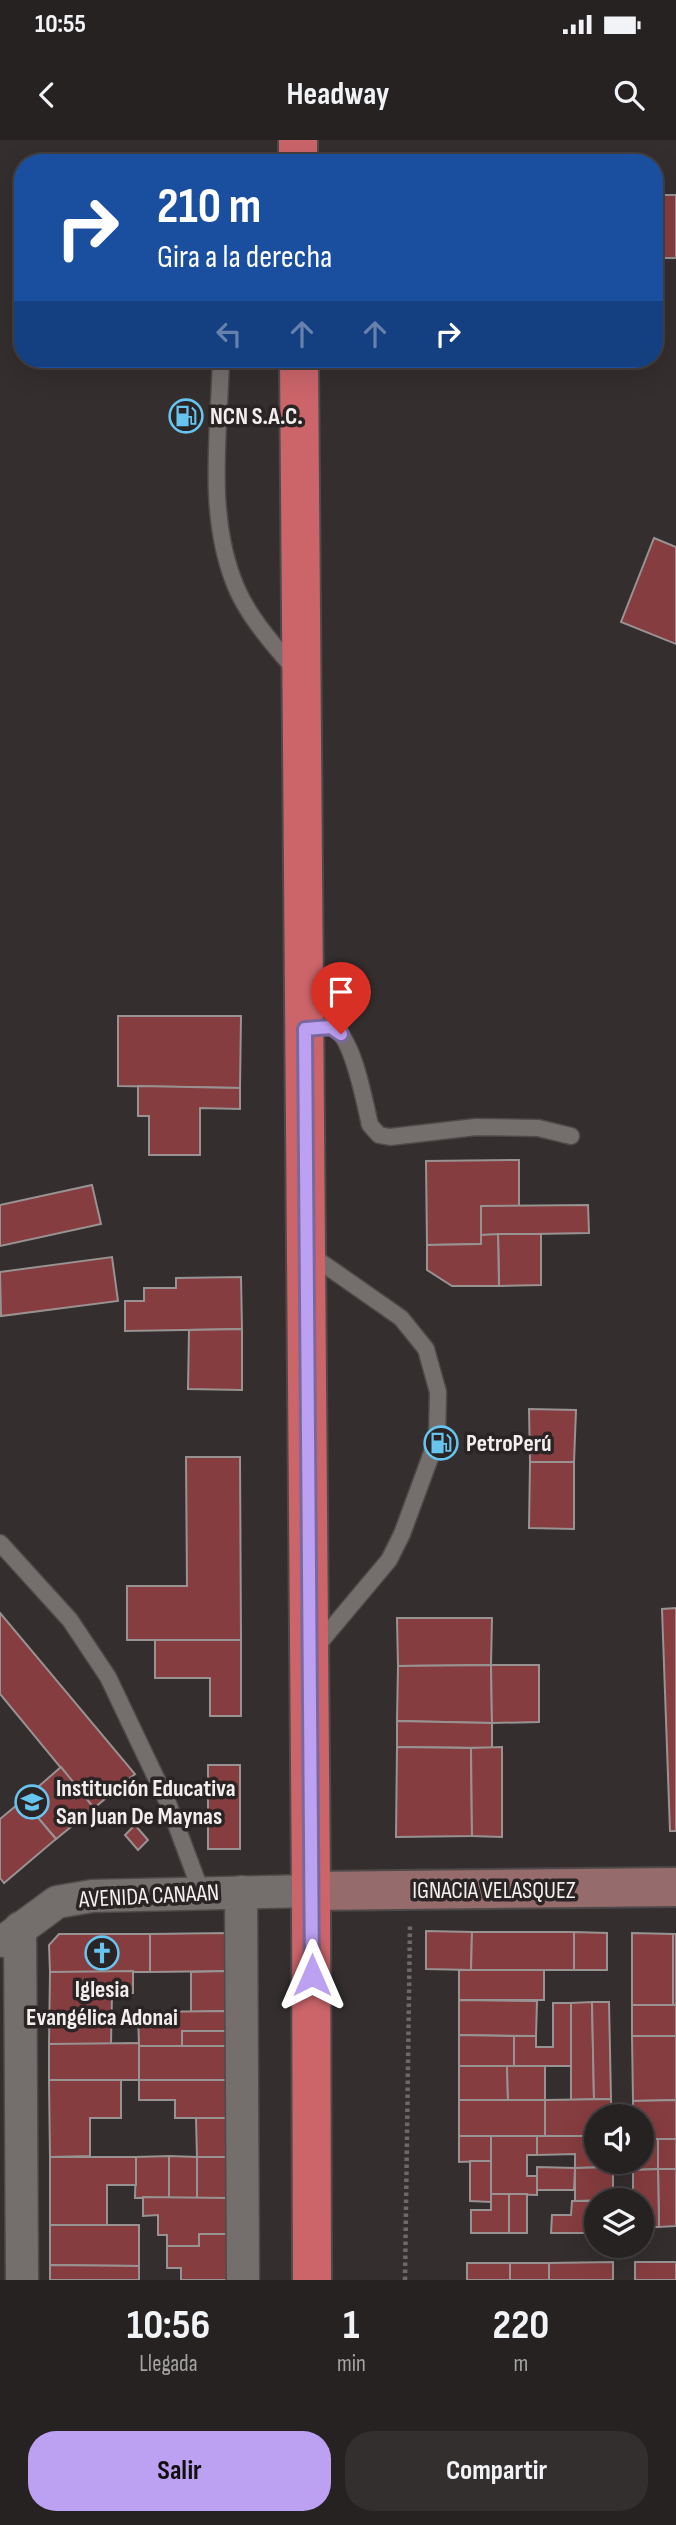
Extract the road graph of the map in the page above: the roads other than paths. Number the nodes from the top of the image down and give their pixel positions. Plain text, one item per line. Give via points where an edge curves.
1 (221, 368) edge
2 (299, 368) edge
3 (302, 677) junction
4 (305, 1029) junction
5 (571, 1136) dead end
6 (306, 1251) junction
7 (0, 1543) edge
8 (310, 1654) junction
9 (676, 1887) edge
10 (311, 1891) junction
11 (242, 1892) junction
12 (202, 1894) junction
13 (10, 1936) edge
14 (22, 2280) edge
15 (243, 2280) edge
16 (312, 2280) edge

1 - 3 lane via 216,492 220,535 236,589 267,638
2 - 3 highway
3 - 4 highway
4 - 5 lane via 331,1027 341,1034 370,1125 379,1135 476,1127 538,1128
4 - 6 highway
6 - 8 highway
6 - 8 lane via 401,1318 426,1349 438,1392 437,1439 402,1534 389,1560
7 - 12 lane via 70,1620 108,1677 168,1803
8 - 10 highway
9 - 10 main road, IGNACIA VELASQUEZ
10 - 11 street, AVENIDA CANAAN
10 - 16 highway
11 - 12 street, AVENIDA CANAAN
11 - 15 street
12 - 13 street, AVENIDA CANAAN via 92,1896 57,1902
13 - 14 street

